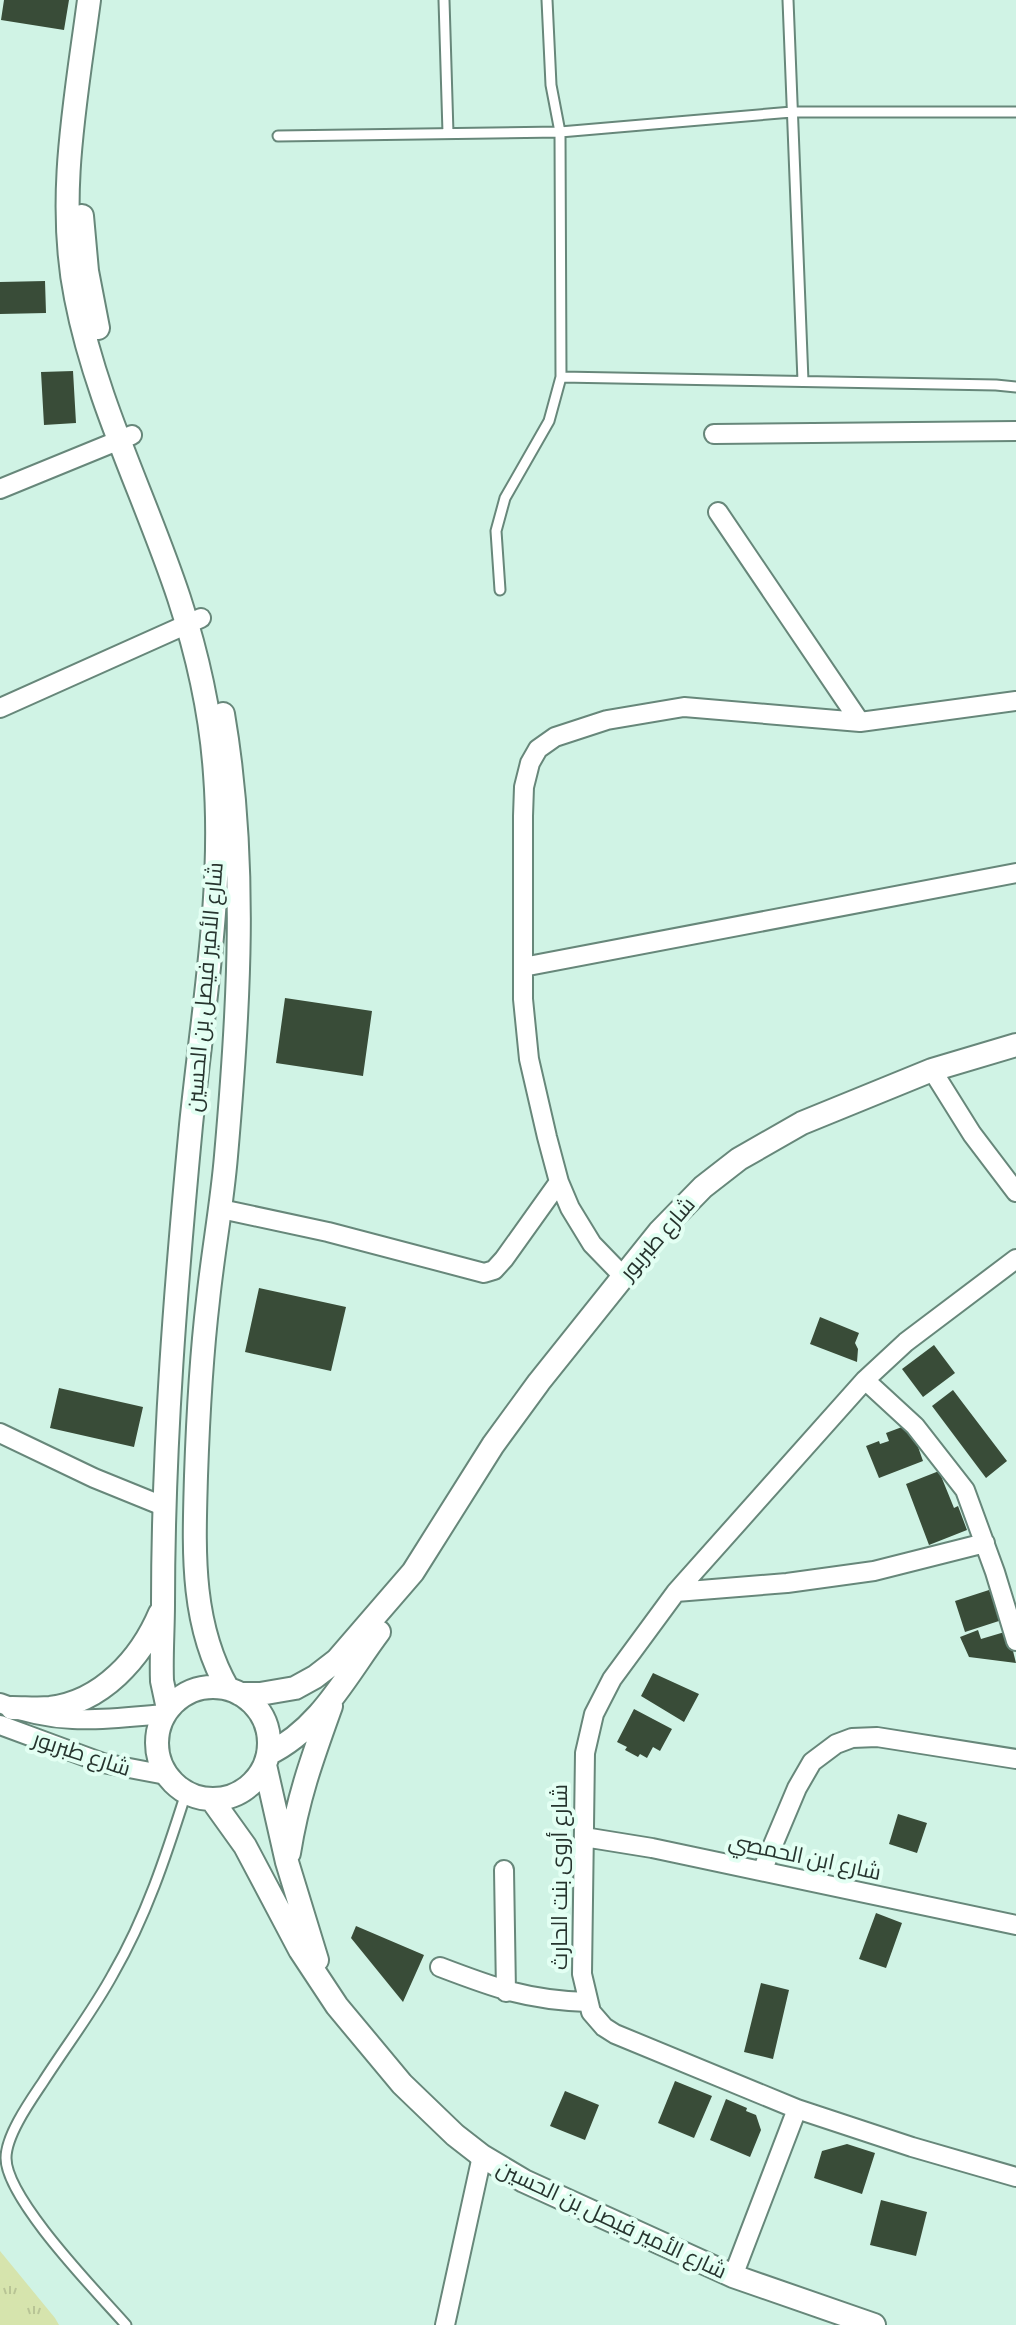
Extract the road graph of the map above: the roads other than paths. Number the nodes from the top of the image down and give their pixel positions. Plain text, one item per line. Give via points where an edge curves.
1 (89, 0) edge
2 (104, 0) edge
3 (444, 0) edge
4 (547, 0) edge
5 (788, 0) edge
6 (792, 112) junction
7 (1016, 112) edge
8 (560, 132) junction
9 (448, 133) junction
10 (278, 136) dead end
11 (561, 377) junction
12 (803, 381) junction
13 (1016, 387) edge
14 (1016, 431) edge
15 (714, 434) dead end
16 (126, 438) junction
17 (0, 489) edge
18 (718, 512) dead end
19 (500, 590) dead end
20 (194, 621) junction
21 (1016, 701) edge
22 (0, 708) edge
23 (860, 722) junction
24 (1016, 873) edge
25 (523, 967) junction
26 (1016, 1045) edge
27 (932, 1070) junction
28 (195, 1085) junction
29 (230, 1097) junction
30 (559, 1182) junction
31 (1016, 1192) edge
32 (221, 1209) junction
33 (1016, 1259) edge
34 (623, 1276) junction
35 (865, 1380) junction
36 (0, 1433) edge
37 (163, 1506) junction
38 (985, 1543) junction
39 (413, 1572) junction
40 (676, 1592) junction
41 (163, 1604) junction
42 (1015, 1635) edge
43 (234, 1691) junction
44 (336, 1694) junction
45 (166, 1711) junction
46 (4, 1712) edge
47 (1016, 1759) edge
48 (267, 1760) junction
49 (166, 1775) junction
50 (186, 1793) junction
51 (212, 1800) junction
52 (584, 1837) junction
53 (287, 1862) junction
54 (504, 1870) dead end
55 (762, 1871) junction
56 (1016, 1925) edge
57 (440, 1967) dead end
58 (323, 1984) junction
59 (506, 1992) junction
60 (587, 2002) junction
61 (797, 2109) junction
62 (482, 2156) junction
63 (3, 2162) edge
64 (1016, 2177) edge
65 (733, 2276) junction
66 (126, 2325) edge
67 (445, 2325) edge
68 (874, 2325) edge

1 - 16 street, شارع الأمير فيصل بن الحسين via 70,147 68,246 83,329
2 - 16 street, شارع الأمير فيصل بن الحسين via 88,119 83,242 101,343
3 - 9 lane
4 - 8 lane via 551,85
5 - 6 lane
6 - 7 lane
6 - 8 lane
6 - 12 lane
8 - 9 lane
8 - 11 lane
9 - 10 lane
11 - 12 lane
11 - 19 lane via 549,421 505,498 496,531
12 - 13 lane
14 - 15 street
16 - 17 street
16 - 20 street, شارع الأمير فيصل بن الحسين
18 - 23 street
20 - 22 street
20 - 28 street, شارع الأمير فيصل بن الحسين via 216,806 215,913
20 - 29 street, شارع الأمير فيصل بن الحسين via 222,704 237,826 240,972
21 - 23 street
23 - 25 street via 684,707 607,720 555,737 538,749 524,787
24 - 25 street
25 - 30 street via 529,1059
26 - 27 street, شارع طبربور
27 - 31 street
27 - 34 street, شارع طبربور via 802,1123 739,1159 682,1207
28 - 29 street
28 - 37 street, شارع الأمير فيصل بن الحسين
29 - 32 street, شارع الأمير فيصل بن الحسين
30 - 32 street via 504,1259 484,1273
30 - 34 street via 580,1227
32 - 43 street, شارع الأمير فيصل بن الحسين via 202,1364 194,1530 200,1613 213,1660
33 - 35 street, شارع أروى بنت الحارث via 906,1342
34 - 39 street, شارع طبربور via 507,1425
35 - 38 street via 915,1426 950,1468 965,1490
35 - 40 street, شارع أروى بنت الحارث
36 - 37 street
37 - 41 street, شارع الأمير فيصل بن الحسين
38 - 40 street via 849,1575
38 - 42 street
39 - 43 street, شارع طبربور via 325,1670 284,1691
39 - 44 street, شارع طبربور via 399,1602
40 - 52 street, شارع أروى بنت الحارث via 612,1679 594,1714 585,1753
41 - 45 street, شارع الأمير فيصل بن الحسين
41 - 46 street via 141,1647 105,1685 52,1708
43 - 45 street via 195,1689
43 - 48 street via 264,1719
44 - 48 street, شارع طبربور via 299,1735
44 - 53 street via 302,1786
45 - 46 street, شارع طبربور via 74,1721
45 - 49 street via 156,1744
46 - 49 street, شارع طبربور via 103,1763
47 - 55 street via 877,1737 836,1744 812,1762
48 - 51 street via 244,1791
48 - 53 street, شارع الأمير فيصل بن الحسين
49 - 50 street
50 - 51 street
50 - 63 lane via 158,1883 113,1974 24,2110
51 - 58 street, شارع الأمير فيصل بن الحسين via 245,1846
52 - 55 street, شارع ابن الحمصي
52 - 60 street, شارع أروى بنت الحارث via 582,1974
53 - 58 street, شارع الأمير فيصل بن الحسين
54 - 59 street
55 - 56 street, شارع ابن الحمصي
57 - 59 street
58 - 62 street, شارع الأمير فيصل بن الحسين via 402,2084
59 - 60 street
60 - 61 street via 615,2034
61 - 64 street
61 - 65 street
62 - 65 street, شارع الأمير فيصل بن الحسين via 524,2181
62 - 67 street
63 - 66 lane via 38,2222
65 - 68 street, شارع الأمير فيصل بن الحسين

